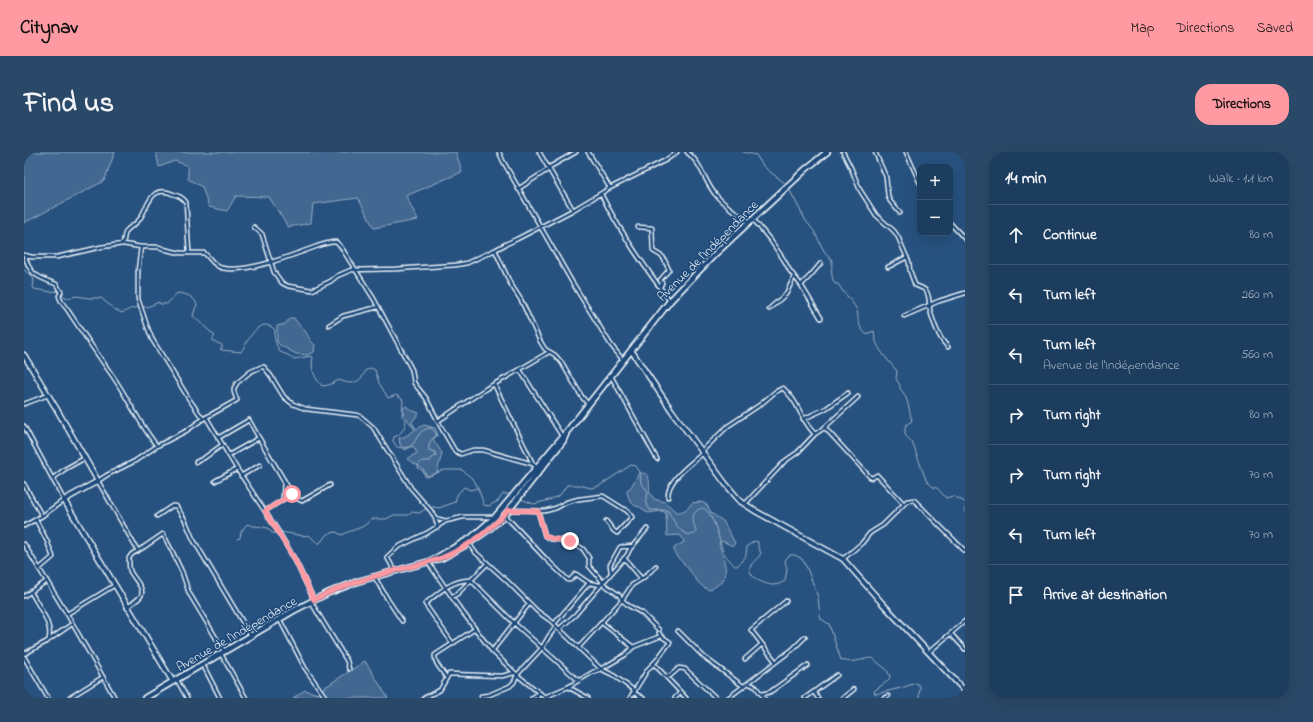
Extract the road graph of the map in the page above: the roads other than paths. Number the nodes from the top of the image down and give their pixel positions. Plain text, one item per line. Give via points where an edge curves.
1 (499, 152) edge
2 (539, 152) edge
3 (576, 152) edge
4 (588, 152) edge
5 (677, 152) edge
6 (687, 152) edge
7 (844, 152) edge
8 (875, 152) edge
9 (906, 152) edge
10 (825, 153) edge
11 (549, 168) junction
12 (917, 176) edge
13 (518, 188) junction
14 (610, 188) junction
15 (601, 194) junction
16 (573, 210) junction
17 (900, 213) dead end
18 (751, 220) junction
19 (953, 226) edge
20 (254, 227) dead end
21 (540, 227) junction
22 (638, 227) dead end
23 (965, 239) edge
24 (123, 244) junction
25 (141, 247) junction
26 (495, 250) junction
27 (189, 253) junction
28 (24, 255) edge
29 (907, 257) junction
30 (272, 261) junction
31 (821, 263) dead end
32 (888, 267) dead end
33 (356, 270) junction
34 (794, 276) junction
35 (802, 285) junction
36 (660, 287) junction
37 (965, 293) edge
38 (670, 301) junction
39 (930, 306) junction
40 (378, 307) junction
41 (769, 309) dead end
42 (904, 316) dead end
43 (821, 318) dead end
44 (329, 325) dead end
45 (948, 347) dead end
46 (631, 350) junction
47 (549, 352) junction
48 (24, 355) edge
49 (623, 360) junction
50 (520, 370) junction
51 (611, 376) junction
52 (494, 384) junction
53 (848, 393) dead end
54 (48, 395) junction
55 (858, 397) dead end
56 (24, 404) edge
57 (588, 404) junction
58 (204, 418) junction
59 (803, 419) junction
60 (438, 420) junction
61 (24, 426) edge
62 (824, 428) junction
63 (569, 429) junction
64 (816, 434) junction
65 (562, 436) junction
66 (218, 438) junction
67 (260, 438) junction
68 (222, 445) junction
69 (157, 446) junction
70 (702, 452) junction
71 (229, 455) junction
72 (85, 458) junction
73 (657, 459) dead end
74 (196, 462) dead end
75 (260, 465) dead end
76 (534, 465) junction
77 (237, 469) junction
78 (241, 476) junction
79 (52, 478) junction
80 (283, 478) junction
81 (215, 480) dead end
82 (98, 481) junction
83 (24, 484) edge
84 (330, 485) dead end
85 (292, 494) junction
86 (668, 497) dead end
87 (64, 500) junction
88 (283, 500) junction
89 (745, 504) junction
90 (904, 504) junction
91 (508, 510) junction
92 (265, 511) junction
93 (538, 511) junction
94 (42, 516) junction
95 (157, 516) dead end
96 (504, 516) junction
97 (495, 517) junction
98 (435, 518) junction
99 (36, 520) junction
100 (606, 521) dead end
101 (446, 522) junction
102 (24, 526) edge
103 (438, 527) junction
104 (647, 529) dead end
105 (469, 543) junction
106 (24, 544) edge
107 (633, 546) junction
108 (138, 551) junction
109 (965, 551) edge
110 (624, 558) junction
111 (843, 559) junction
112 (429, 561) junction
113 (487, 564) junction
114 (656, 566) dead end
115 (39, 569) junction
116 (397, 570) junction
117 (611, 572) junction
118 (374, 576) junction
119 (642, 578) junction
120 (471, 580) junction
121 (47, 581) junction
122 (589, 582) junction
123 (602, 583) junction
124 (114, 586) junction
125 (446, 587) junction
126 (31, 592) junction
127 (24, 596) edge
128 (452, 597) junction
129 (622, 600) junction
130 (786, 600) dead end
131 (312, 601) junction
132 (529, 604) junction
133 (128, 608) junction
134 (67, 614) junction
135 (279, 619) junction
136 (402, 621) dead end
137 (965, 621) edge
138 (601, 622) junction
139 (514, 623) junction
140 (72, 624) junction
141 (556, 627) junction
142 (475, 629) junction
143 (678, 631) dead end
144 (660, 633) junction
145 (950, 634) junction
146 (252, 637) junction
147 (805, 637) dead end
148 (48, 640) junction
149 (453, 644) junction
150 (762, 644) junction
151 (579, 647) junction
152 (633, 647) junction
153 (542, 648) junction
154 (965, 649) edge
155 (492, 651) junction
156 (929, 652) junction
157 (223, 653) junction
158 (24, 654) edge
159 (24, 657) edge
160 (745, 659) dead end
161 (776, 662) junction
162 (203, 664) junction
163 (654, 664) junction
164 (808, 665) dead end
165 (349, 669) dead end
166 (601, 669) junction
167 (516, 674) junction
168 (837, 675) dead end
169 (103, 677) junction
170 (666, 677) junction
171 (446, 679) junction
172 (578, 680) junction
173 (175, 681) junction
174 (748, 683) junction
175 (743, 686) junction
176 (568, 687) junction
177 (854, 689) dead end
178 (965, 691) edge
179 (635, 692) junction
180 (814, 692) junction
181 (680, 693) junction
182 (762, 694) junction
183 (537, 695) edge
184 (481, 696) dead end
185 (888, 696) dead end
186 (48, 698) edge
187 (69, 698) edge
188 (115, 698) edge
189 (145, 698) edge
190 (187, 698) edge
191 (220, 698) edge
192 (246, 698) edge
193 (326, 698) edge
194 (424, 698) edge
195 (532, 698) edge
196 (545, 698) edge
197 (588, 698) edge
198 (630, 698) edge
199 (643, 698) edge
200 (675, 698) edge
201 (686, 698) edge
202 (716, 698) edge
203 (728, 698) edge
204 (764, 698) edge
205 (804, 698) edge
206 (818, 698) edge
207 (843, 698) edge
208 (884, 698) edge

1 - 13 street
2 - 11 street
3 - 11 street
4 - 14 street
5 - 14 street
6 - 18 street via 702,169 718,198
7 - 29 street via 860,190 876,215 898,236
8 - 17 street via 886,177 890,201
9 - 12 street
10 - 18 main road, Avenue de l'Indépendance
11 - 13 street
11 - 16 street
13 - 21 street
14 - 15 street
15 - 16 street
15 - 36 street via 634,252
16 - 21 street
18 - 34 street via 771,241
18 - 38 main road, Avenue de l'Indépendance
19 - 23 street
20 - 30 street via 262,234
21 - 26 street
21 - 49 street via 598,325
22 - 36 street via 652,228 653,251 663,257 669,270 660,280
24 - 25 street
24 - 27 street via 127,230 139,220 148,200 161,191 169,192 186,202
24 - 28 street via 57,257
25 - 27 street via 159,246 173,252
25 - 58 street via 138,298 147,326 152,339 182,388
26 - 33 street via 467,263 456,265
26 - 47 street via 540,341
27 - 30 street via 206,254 213,263 222,268 251,267
28 - 69 street via 31,272 56,284 61,303 114,378
29 - 32 street
29 - 39 street via 915,285 927,292
30 - 33 street via 336,242
30 - 33 street via 274,272 282,283 312,290 344,272
31 - 35 street
33 - 40 street
34 - 35 street
34 - 41 street via 786,294
35 - 43 street
36 - 38 street
37 - 39 street
38 - 46 main road, Avenue de l'Indépendance
39 - 42 street
39 - 45 street via 942,341
40 - 44 street via 343,316
40 - 60 street via 412,370 414,383
46 - 49 main road, Avenue de l'Indépendance
46 - 70 street
47 - 50 street
47 - 57 street via 556,355
48 - 54 street
49 - 51 main road, Avenue de l'Indépendance
50 - 52 street
50 - 65 street
51 - 57 main road, Avenue de l'Indépendance
51 - 73 street
52 - 60 street
52 - 76 street
53 - 59 street via 825,409
54 - 56 street
54 - 72 street
55 - 62 street
57 - 63 main road, Avenue de l'Indépendance
58 - 66 street
58 - 69 street
58 - 98 street via 237,400 234,388 237,383 258,368 264,367 284,397 293,404 306,409 357,415 368,422 411,488
59 - 64 street
59 - 70 street via 794,401 783,388 728,426
60 - 76 street via 458,453 480,450
61 - 79 street
62 - 64 street
62 - 90 street via 870,478 877,475
63 - 65 main road, Avenue de l'Indépendance
63 - 91 main road, Avenue de l'Indépendance
64 - 89 street via 785,461
65 - 76 main road, Avenue de l'Indépendance
66 - 67 street via 249,420
66 - 68 street
67 - 71 street
67 - 80 street
68 - 71 street
68 - 74 street
69 - 82 street
70 - 86 street via 673,481
70 - 89 street via 725,483
71 - 77 street
72 - 79 street
72 - 82 street
75 - 78 street
76 - 97 main road, Avenue de l'Indépendance
77 - 78 street
77 - 81 street
78 - 92 street
79 - 87 street
80 - 85 street
80 - 88 street
82 - 87 street
82 - 108 street
83 - 94 street
84 - 85 street via 302,501
85 - 88 street
87 - 94 street
87 - 124 street
88 - 92 street
89 - 111 street
90 - 109 street via 914,500
90 - 111 street
91 - 93 street
91 - 96 main road, Avenue de l'Indépendance
92 - 131 street via 295,560
93 - 100 street via 556,508 579,499 603,496 632,517 617,533
93 - 123 street via 545,536 570,541 583,549 589,558 589,566
94 - 99 street
95 - 146 street via 176,506
96 - 105 main road, Avenue de l'Indépendance
96 - 122 street via 568,580 576,574
97 - 101 street via 463,517
97 - 112 main road, Avenue de l'Indépendance via 471,538
98 - 101 street
98 - 103 street
99 - 102 street
99 - 115 street via 53,554
101 - 103 street
103 - 116 street via 398,547 388,555 388,561
104 - 107 street
105 - 112 main road, Avenue de l'Indépendance via 442,558
105 - 113 street
106 - 115 street
107 - 110 street
107 - 117 street via 620,547 610,565
108 - 133 street via 128,558 128,565 142,594
108 - 157 street via 163,534 182,572 189,593
110 - 117 street
110 - 119 street
111 - 156 street
112 - 116 main road, Avenue de l'Indépendance
112 - 125 street
113 - 120 street
113 - 132 street
114 - 119 street
115 - 121 street
116 - 118 main road, Avenue de l'Indépendance
117 - 123 street
118 - 131 main road, Avenue de l'Indépendance via 346,585
118 - 136 street
119 - 129 street via 632,585
120 - 125 street via 459,581
120 - 128 street
120 - 139 street
121 - 126 street
121 - 134 street
122 - 123 street
122 - 141 street
123 - 129 street
123 - 141 street via 575,615
124 - 133 street
124 - 134 street
125 - 128 street
125 - 149 street via 424,604
126 - 127 street
126 - 148 street via 47,621 50,634
128 - 142 street
129 - 138 street
129 - 144 street via 642,613
130 - 150 street via 751,630
131 - 135 main road, Avenue de l'Indépendance
131 - 165 street via 347,661
132 - 139 street
132 - 141 street
133 - 173 street
134 - 140 street
135 - 146 main road, Avenue de l'Indépendance
135 - 193 street via 305,668
137 - 145 street
138 - 151 street
138 - 152 street
139 - 153 street
139 - 155 street
140 - 148 street
140 - 169 street
141 - 151 street
141 - 153 street
142 - 149 street
142 - 155 street
143 - 175 street via 704,657
144 - 152 street
144 - 163 street via 670,642
145 - 154 street
145 - 156 street
146 - 157 main road, Avenue de l'Indépendance
147 - 161 street via 793,650
148 - 158 street
149 - 171 street via 434,658
150 - 160 street
150 - 161 street
151 - 166 street
152 - 166 street via 625,656
153 - 167 street
153 - 172 street
155 - 167 street
156 - 178 street
157 - 162 main road, Avenue de l'Indépendance
157 - 192 street
159 - 186 street
161 - 174 street
162 - 173 main road, Avenue de l'Indépendance
162 - 191 street
163 - 170 street
163 - 179 street via 648,669
164 - 182 street via 770,692
166 - 172 street
166 - 179 street via 614,675
167 - 171 street via 450,674
167 - 183 street
167 - 184 street via 510,686
168 - 180 street
169 - 187 street
169 - 188 street
170 - 181 street
170 - 202 street via 679,668 685,668
171 - 194 street via 440,690
172 - 176 street
173 - 189 main road, Avenue de l'Indépendance
173 - 190 street
174 - 175 street
174 - 182 street
175 - 203 street
176 - 196 street
176 - 197 street
177 - 207 street
179 - 198 street
179 - 199 street
180 - 205 street
180 - 206 street
181 - 200 street
181 - 201 street
182 - 204 street
183 - 195 street
183 - 196 street
185 - 208 street

